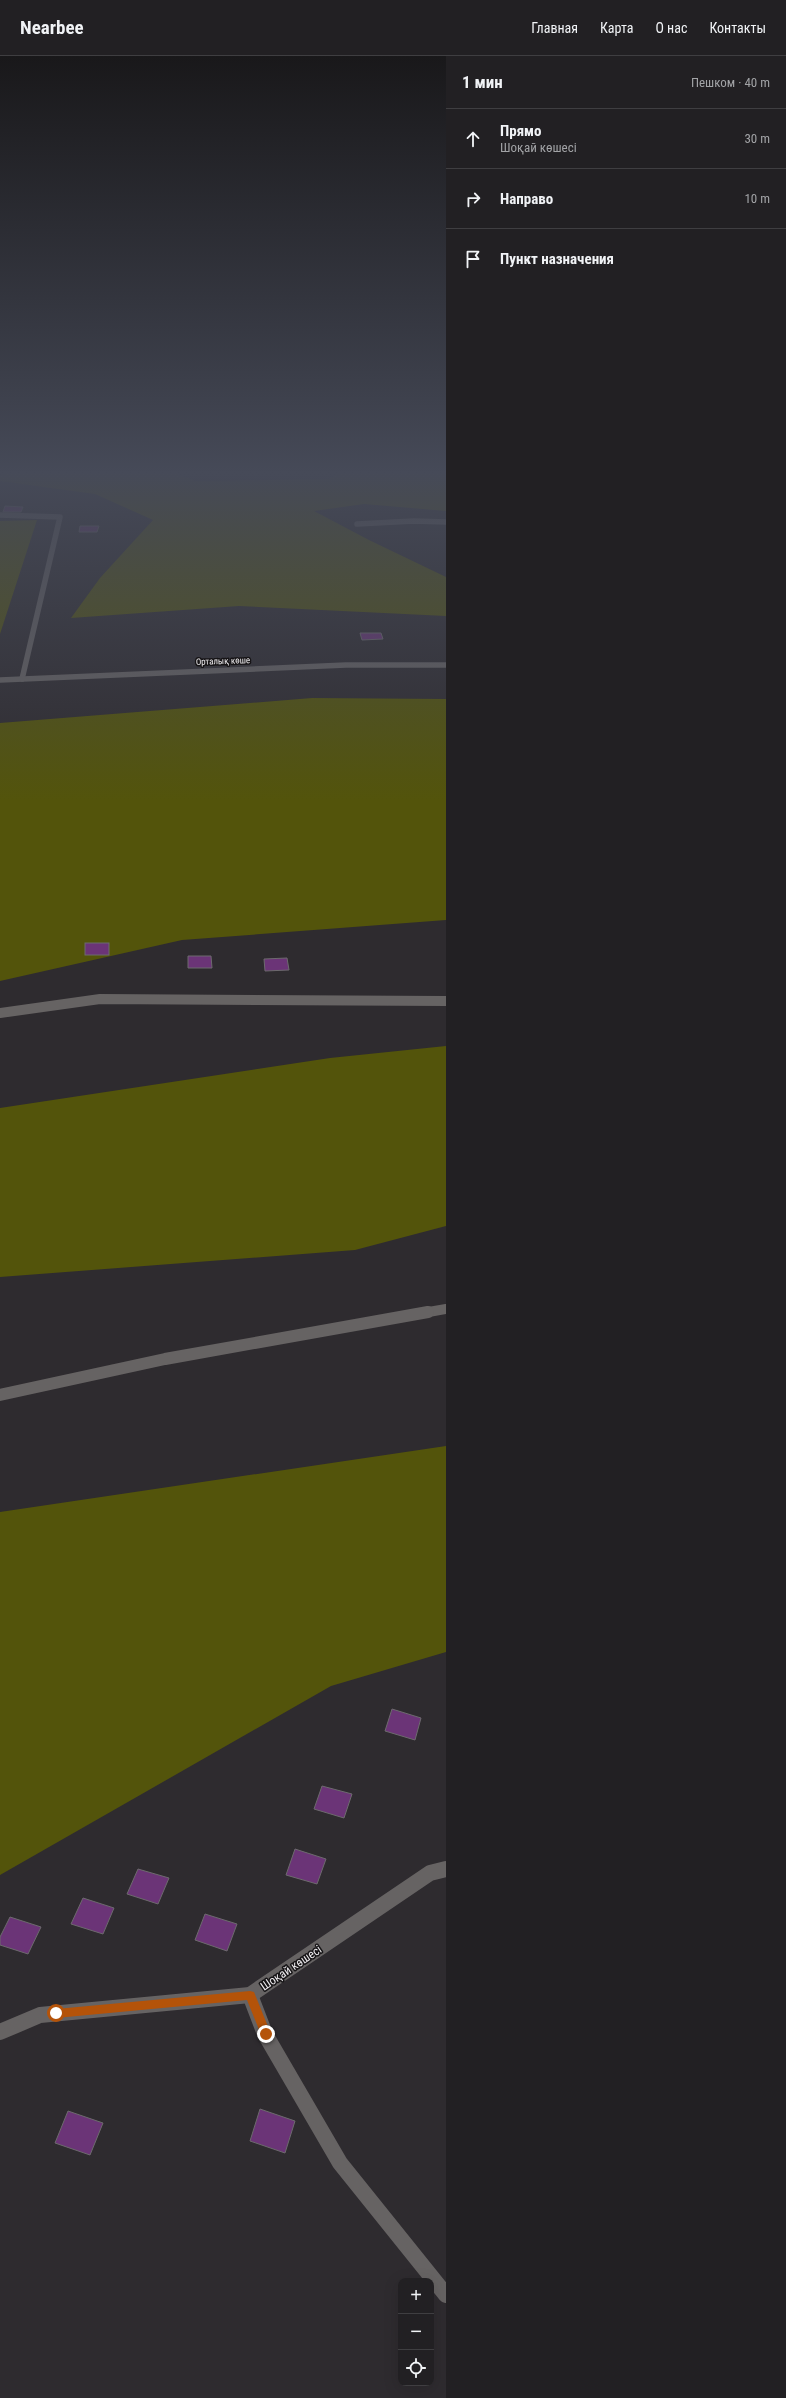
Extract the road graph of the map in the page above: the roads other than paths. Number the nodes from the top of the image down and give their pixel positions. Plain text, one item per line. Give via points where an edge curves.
1 (45, 582) edge
2 (446, 665) edge
3 (0, 680) edge
4 (22, 680) junction
5 (446, 1001) edge
6 (0, 1013) edge
7 (446, 1309) edge
8 (0, 1395) edge
9 (446, 1869) edge
10 (250, 1995) junction
11 (0, 2032) edge
12 (446, 2295) edge

1 - 4 street
2 - 4 street, Орталық көше via 346,665
3 - 4 street, Орталық көше
5 - 6 street via 100,999
7 - 8 street via 165,1359
9 - 10 street, Шоқай көшесі via 430,1873
10 - 11 street, Шоқай көшесі via 40,2015
10 - 12 street via 266,2034 340,2163

